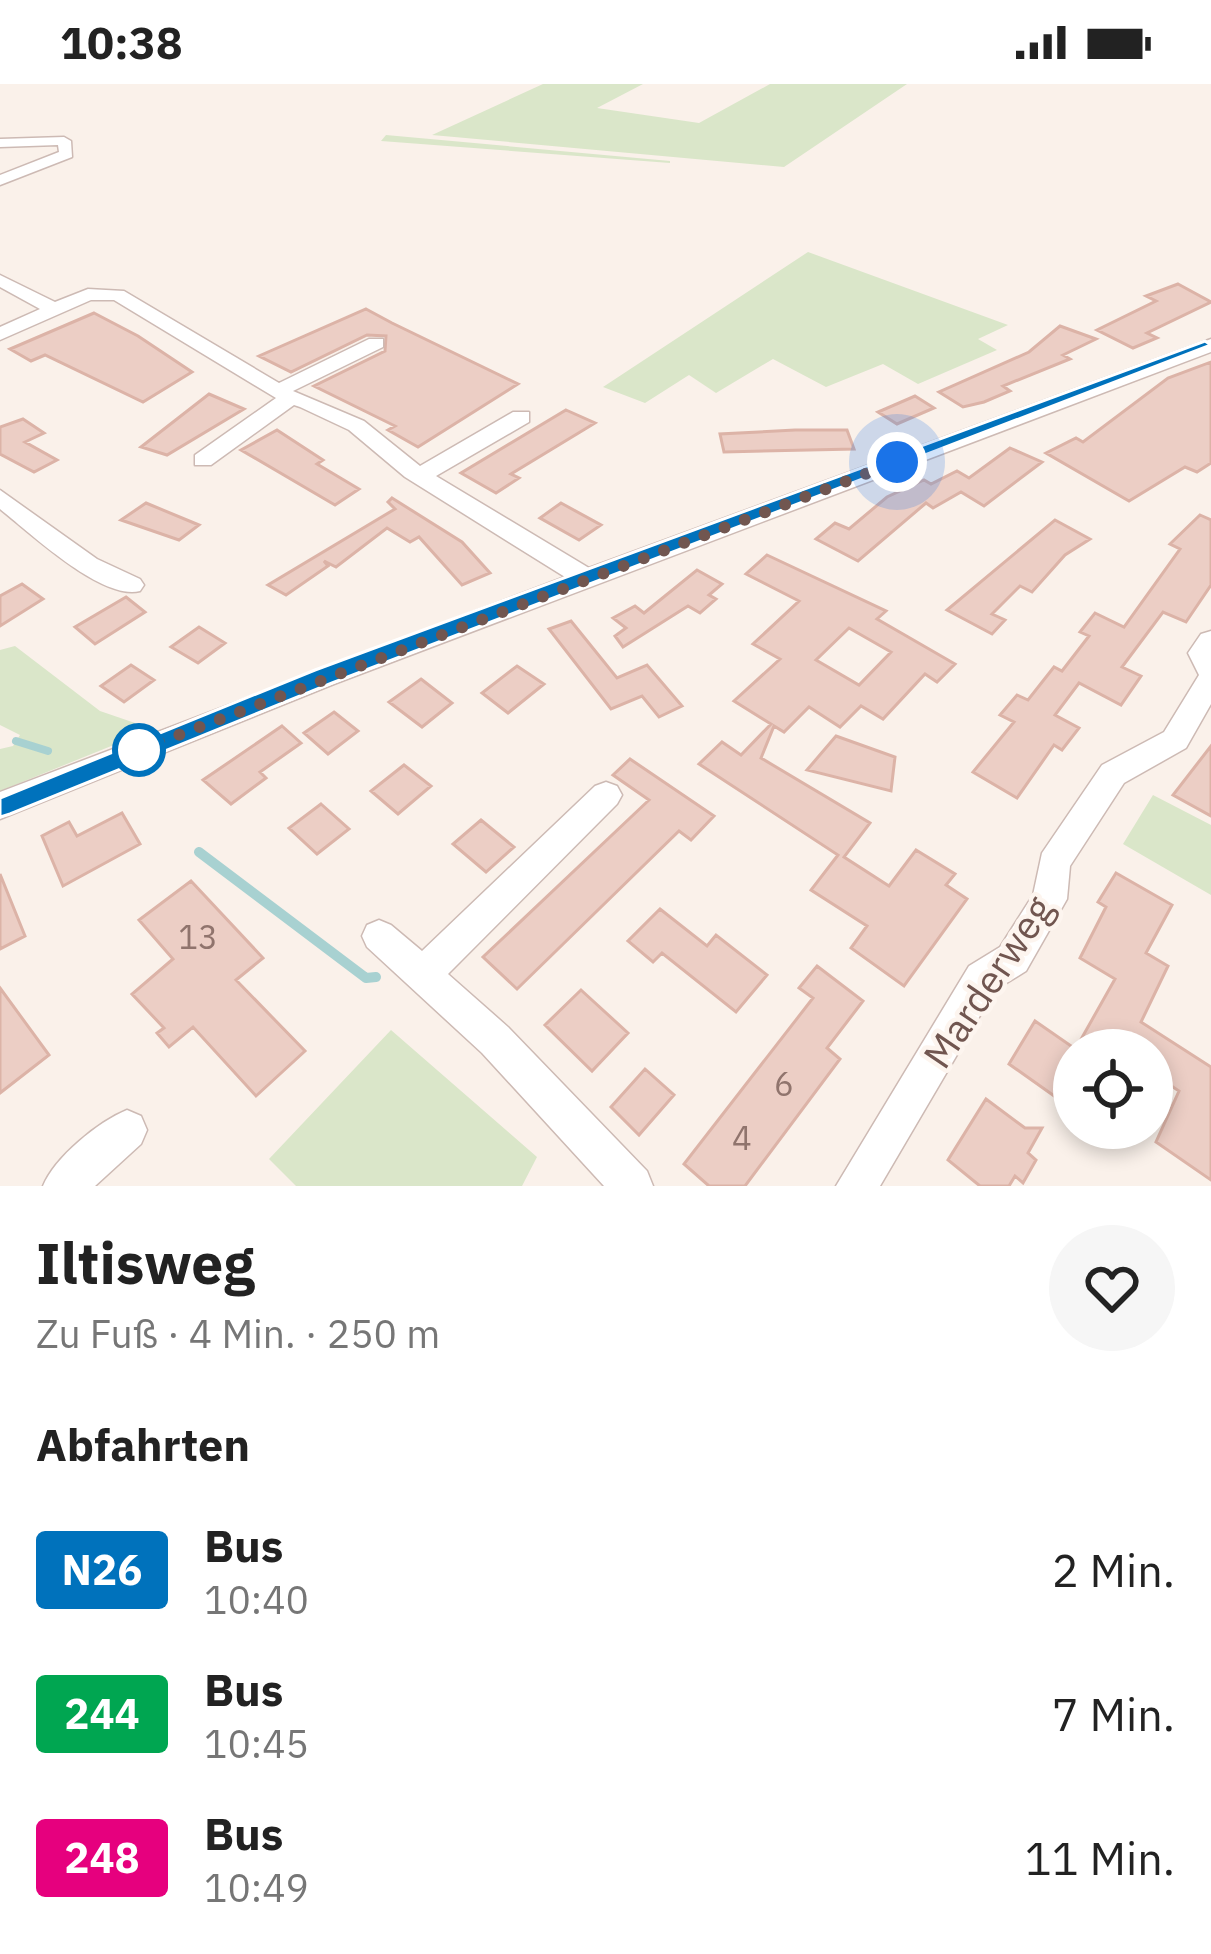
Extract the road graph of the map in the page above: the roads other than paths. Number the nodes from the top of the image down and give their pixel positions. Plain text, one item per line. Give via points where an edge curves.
1 (0, 143) edge
2 (0, 180) edge
3 (0, 280) edge
4 (53, 308) junction
5 (0, 334) edge
6 (376, 343) dead end
7 (1211, 345) edge
8 (284, 394) junction
9 (521, 417) dead end
10 (203, 460) dead end
11 (420, 476) junction
12 (0, 496) edge
13 (586, 578) junction
14 (130, 584) dead end
15 (1211, 640) edge
16 (1211, 675) edge
17 (606, 795) dead end
18 (0, 806) edge
19 (380, 936) dead end
20 (423, 974) junction
21 (127, 1130) dead end
22 (64, 1186) edge
23 (632, 1186) edge
24 (857, 1186) edge

1 - 2 street via 64,141 67,154
3 - 4 street
4 - 5 street
4 - 8 street via 88,294 118,295
6 - 8 street
7 - 13 street
8 - 10 street
8 - 11 street via 314,401
9 - 11 street
11 - 13 street
12 - 14 street via 88,566
13 - 18 street
15 - 16 street, Marderweg via 1202,653
16 - 24 street, Marderweg via 1175,740 1113,775 1054,863 1050,899 1013,958 982,978
17 - 20 street
19 - 20 street
20 - 23 street via 575,1119
21 - 22 street

